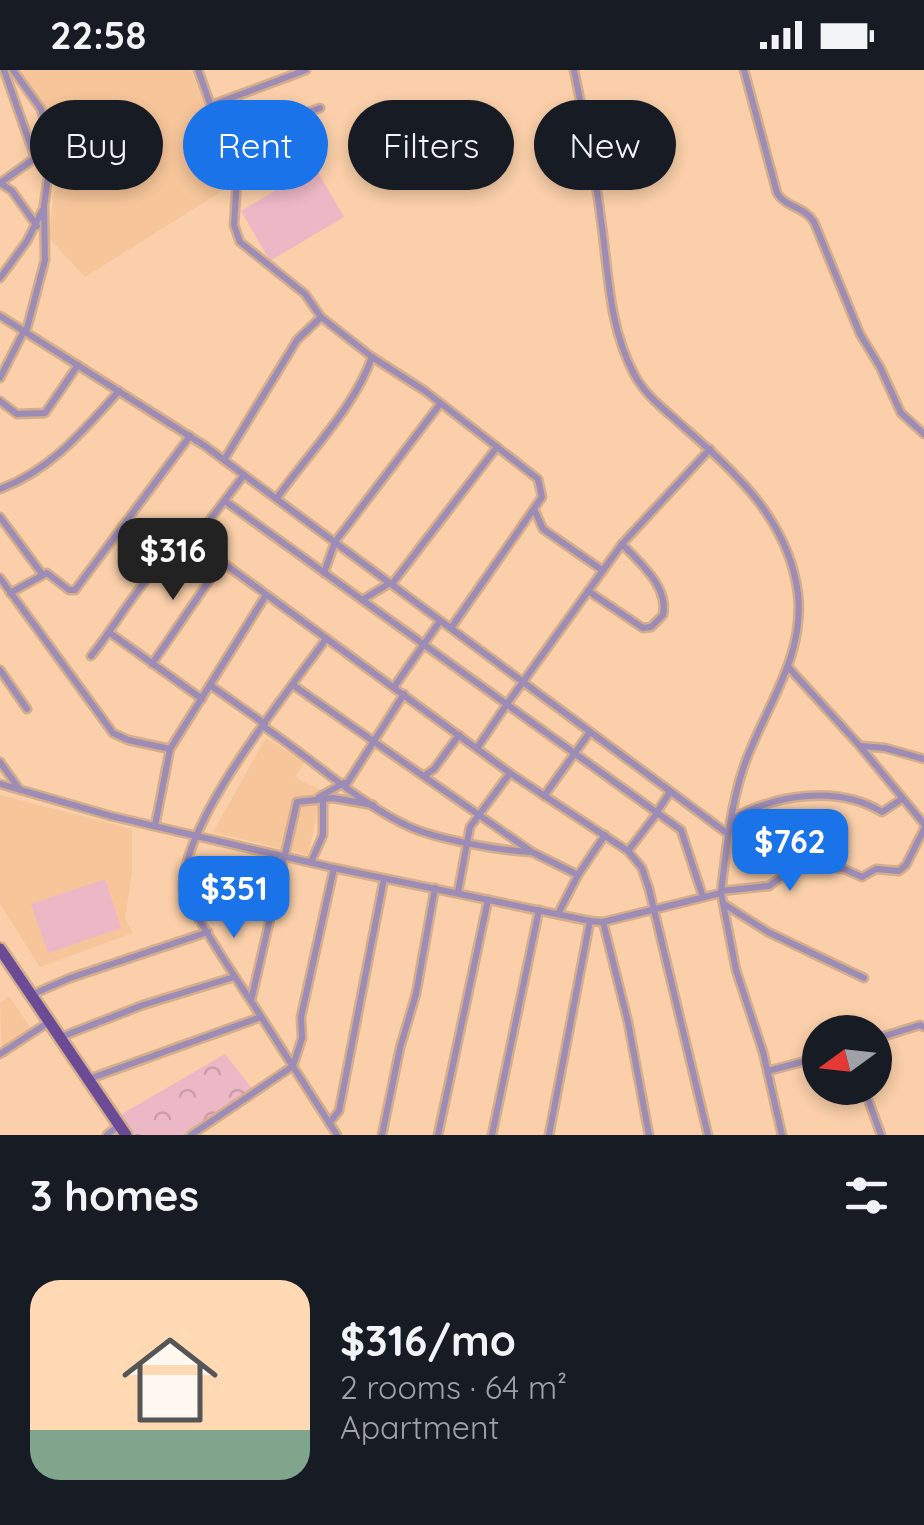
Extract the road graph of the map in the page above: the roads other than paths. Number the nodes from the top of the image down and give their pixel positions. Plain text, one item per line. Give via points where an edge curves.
1 (4, 70) edge
2 (12, 70) edge
3 (199, 70) edge
4 (306, 70) edge
5 (574, 70) edge
6 (744, 70) edge
7 (210, 100) edge
8 (225, 100) edge
9 (0, 183) edge
10 (237, 190) edge
11 (44, 205) junction
12 (36, 224) junction
13 (45, 234) junction
14 (0, 278) edge
15 (314, 309) junction
16 (0, 316) edge
17 (321, 317) junction
18 (311, 324) junction
19 (25, 332) junction
20 (372, 357) junction
21 (78, 365) junction
22 (384, 366) junction
23 (367, 375) junction
24 (0, 378) edge
25 (119, 391) junction
26 (0, 401) edge
27 (440, 404) junction
28 (924, 434) edge
29 (190, 436) junction
30 (496, 447) junction
31 (710, 449) junction
32 (223, 460) junction
33 (244, 475) junction
34 (0, 489) edge
35 (278, 498) junction
36 (224, 501) junction
37 (534, 509) junction
38 (0, 516) edge
39 (522, 526) junction
40 (543, 529) junction
41 (200, 537) junction
42 (335, 542) junction
43 (622, 544) junction
44 (222, 562) junction
45 (602, 570) junction
46 (324, 573) junction
47 (42, 574) junction
48 (0, 578) edge
49 (391, 584) junction
50 (588, 591) junction
51 (10, 593) junction
52 (266, 595) junction
53 (362, 600) junction
54 (440, 622) junction
55 (451, 628) junction
56 (110, 633) junction
57 (326, 639) junction
58 (424, 646) junction
59 (91, 656) dead end
60 (152, 664) junction
61 (789, 668) junction
62 (0, 670) edge
63 (523, 682) junction
64 (210, 685) junction
65 (293, 685) junction
66 (394, 687) junction
67 (404, 694) junction
68 (202, 699) junction
69 (507, 704) junction
70 (27, 709) dead end
71 (265, 725) junction
72 (590, 732) junction
73 (459, 735) junction
74 (375, 742) junction
75 (860, 746) junction
76 (170, 748) junction
77 (476, 748) junction
78 (574, 753) junction
79 (924, 759) edge
80 (0, 762) edge
81 (510, 773) junction
82 (424, 776) junction
83 (0, 784) edge
84 (345, 784) junction
85 (21, 791) junction
86 (670, 792) junction
87 (544, 796) junction
88 (320, 798) junction
89 (902, 799) junction
90 (373, 805) junction
91 (657, 812) junction
92 (480, 815) junction
93 (732, 820) junction
94 (155, 826) junction
95 (924, 827) edge
96 (728, 834) junction
97 (198, 835) junction
98 (604, 835) junction
99 (467, 841) junction
100 (628, 851) junction
101 (532, 852) junction
102 (284, 856) junction
103 (311, 862) junction
104 (334, 868) junction
105 (578, 875) junction
106 (384, 879) junction
107 (436, 888) junction
108 (458, 892) junction
109 (721, 892) junction
110 (702, 898) junction
111 (488, 900) junction
112 (188, 901) junction
113 (723, 904) junction
114 (540, 910) junction
115 (653, 910) junction
116 (558, 914) junction
117 (271, 916) junction
118 (590, 921) junction
119 (604, 922) junction
120 (208, 932) junction
121 (0, 949) edge
122 (234, 977) junction
123 (864, 978) dead end
124 (30, 996) junction
125 (251, 1001) junction
126 (261, 1017) junction
127 (49, 1022) junction
128 (923, 1027) edge
129 (892, 1035) edge
130 (60, 1038) junction
131 (0, 1054) edge
132 (802, 1061) edge
133 (292, 1066) junction
134 (768, 1071) junction
135 (88, 1080) junction
136 (870, 1105) edge
137 (329, 1123) junction
138 (123, 1130) edge
139 (334, 1134) edge
140 (107, 1135) edge
141 (191, 1135) edge
142 (382, 1135) edge
143 (438, 1135) edge
144 (492, 1135) edge
145 (549, 1135) edge
146 (649, 1135) edge
147 (708, 1135) edge
148 (782, 1135) edge
149 (880, 1135) edge

1 - 9 street via 34,158
2 - 11 street via 41,109 50,136
3 - 7 street
4 - 8 street
5 - 31 street via 618,337 645,390
6 - 28 street via 776,193 808,212 860,334 902,413
9 - 12 street
10 - 15 street via 240,242 295,284
11 - 12 street
11 - 13 street
12 - 13 street
12 - 14 street
13 - 19 street via 45,260
15 - 17 street
15 - 18 street
16 - 19 street
17 - 18 street
17 - 20 street
18 - 32 street
19 - 21 street
19 - 24 street
20 - 22 street
20 - 23 street
21 - 25 street
21 - 26 street via 45,413 17,414
22 - 23 street
22 - 27 street
23 - 35 street
25 - 29 street
25 - 34 street via 46,466
27 - 30 street
27 - 42 street
29 - 32 street
29 - 47 street via 75,590
30 - 37 street via 540,482 543,493
30 - 49 street
31 - 43 street
31 - 61 street via 755,494 788,553 798,595
32 - 33 street
33 - 35 street
33 - 36 street
35 - 42 street
36 - 41 street
36 - 46 street
37 - 39 street
37 - 40 street
38 - 47 street
39 - 40 street
39 - 55 street
40 - 45 street
41 - 44 street
41 - 56 street via 166,557
42 - 46 street
42 - 49 street
43 - 45 street
43 - 50 street via 655,581 663,616 643,628
44 - 52 street
44 - 60 street
45 - 50 street
46 - 53 street
47 - 51 street
48 - 51 street
49 - 53 street
49 - 54 street
50 - 63 street
51 - 76 street via 113,733
52 - 57 street
52 - 64 street
53 - 58 street
54 - 55 street
54 - 58 street
55 - 63 street
56 - 59 street
56 - 60 street
57 - 65 street
57 - 66 street
58 - 66 street
58 - 69 street
60 - 68 street
61 - 75 street
61 - 93 street via 743,769
62 - 70 street
63 - 69 street
63 - 72 street
64 - 68 street
64 - 71 street
65 - 71 street
65 - 74 street
66 - 67 street
67 - 73 street
67 - 74 street
68 - 76 street
69 - 77 street
69 - 78 street
71 - 84 street
71 - 97 street via 223,784
72 - 78 street
72 - 86 street
73 - 77 street
73 - 82 street
74 - 82 street
74 - 84 street
75 - 79 street
75 - 89 street
76 - 94 street
77 - 81 street
78 - 87 street
78 - 91 street
80 - 85 street
81 - 87 street
81 - 92 street
82 - 92 street
83 - 85 street
84 - 88 street
84 - 90 street
85 - 94 street
86 - 91 street
86 - 96 street
87 - 98 street
88 - 90 street
88 - 102 street via 297,802
88 - 103 street via 322,836
89 - 93 street via 882,812 868,802 815,794 773,800
89 - 95 street
90 - 99 street via 419,831
91 - 100 street
91 - 110 street via 684,834
92 - 99 street
92 - 101 street
93 - 96 street
94 - 97 street
95 - 109 street via 902,870 876,869 862,877 815,865 769,886
96 - 109 street
97 - 102 street
97 - 112 street via 183,890
98 - 100 street
98 - 105 street
99 - 101 street
99 - 108 street
100 - 115 street via 642,868
101 - 105 street
102 - 103 street
102 - 117 street
103 - 104 street
104 - 106 street
104 - 133 street
105 - 116 street
106 - 107 street
106 - 137 street via 338,1111
107 - 108 street
107 - 142 street
108 - 111 street
109 - 110 street
109 - 113 street
110 - 115 street
111 - 114 street
111 - 143 street
112 - 117 street
112 - 120 street
113 - 123 street
113 - 134 street
114 - 116 street
114 - 144 street
115 - 119 street
115 - 147 street
116 - 118 street
117 - 125 street
118 - 119 street
118 - 145 street
119 - 146 street
120 - 122 street
120 - 124 street
121 - 124 main road
122 - 125 street
122 - 130 street
124 - 127 main road
125 - 126 street
126 - 133 street
126 - 135 street
127 - 130 main road
127 - 131 street
128 - 129 street
130 - 135 main road
132 - 134 street
133 - 137 street
133 - 141 street
134 - 148 street
135 - 138 main road
136 - 149 street
137 - 139 street
138 - 140 street

